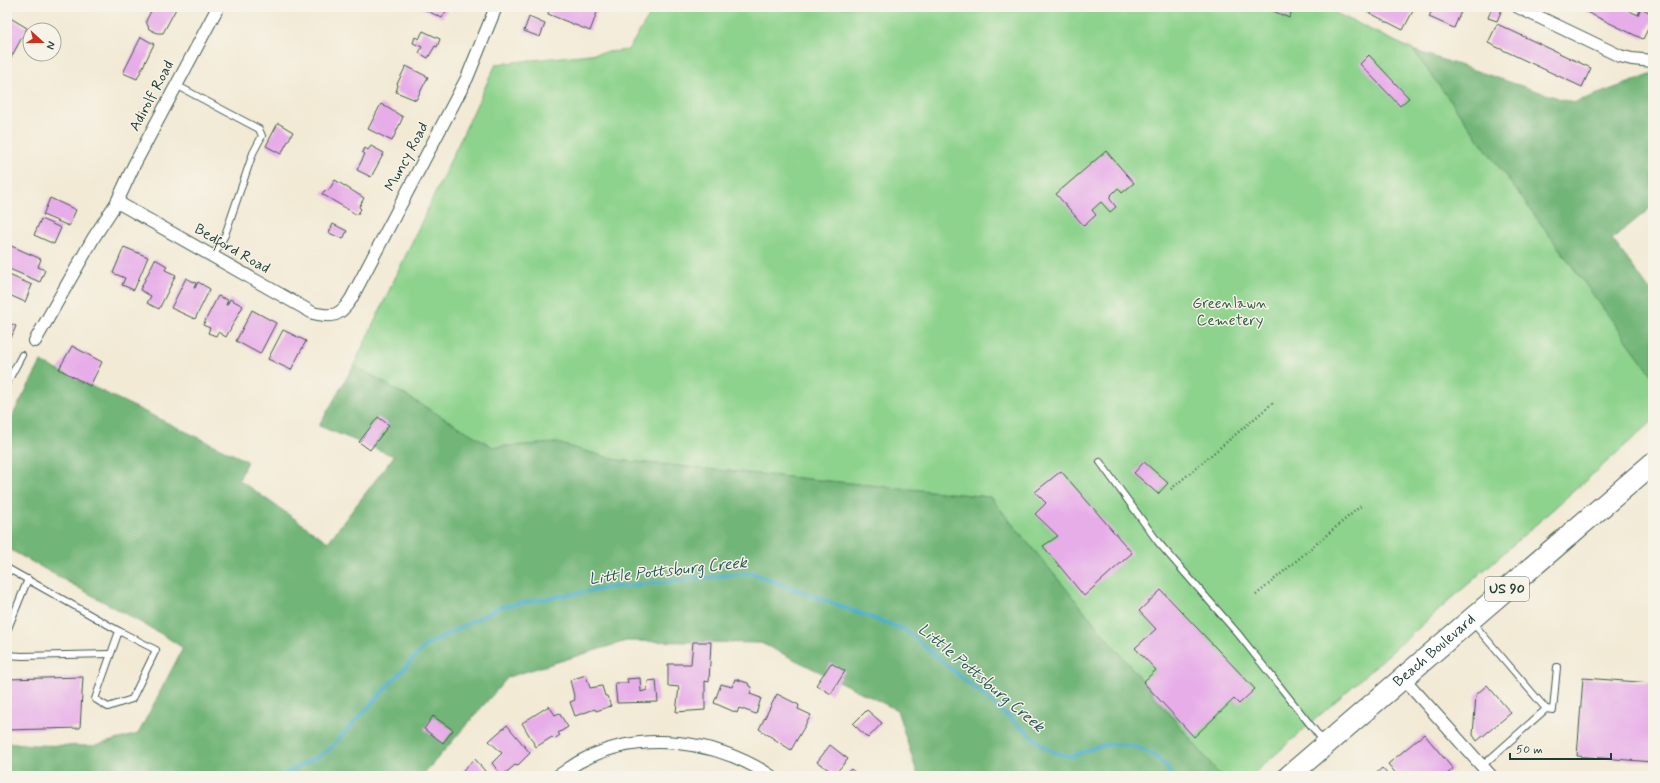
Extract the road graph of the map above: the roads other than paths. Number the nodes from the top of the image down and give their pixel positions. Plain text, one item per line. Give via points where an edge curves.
1 (218, 7) edge
2 (496, 7) edge
3 (1518, 7) edge
4 (1653, 61) edge
5 (176, 85) junction
6 (117, 202) junction
7 (213, 257) junction
8 (335, 316) joint
9 (35, 341) dead end
10 (22, 355) dead end
11 (7, 383) edge
12 (1100, 462) dead end
13 (1653, 463) edge
14 (7, 568) edge
15 (28, 579) junction
16 (1470, 620) junction
17 (7, 631) edge
18 (119, 631) junction
19 (110, 654) junction
20 (7, 655) edge
21 (1557, 667) dead end
22 (1403, 678) junction
23 (1546, 709) junction
24 (1326, 744) junction
25 (1482, 766) junction
26 (558, 776) edge
27 (771, 776) edge
28 (1289, 776) edge
29 (1491, 776) edge

1 - 5 street, Adirolf Road
2 - 8 street, Muncy Road via 467,78 362,278 344,309
3 - 4 street via 1620,56
5 - 6 street, Adirolf Road
5 - 7 lane via 259,129 262,136 253,153 225,235
6 - 7 street, Bedford Road
6 - 9 street, Adirolf Road via 94,237
7 - 8 street, Bedford Road via 313,313
10 - 11 lane
12 - 24 lane via 1158,542 1239,635
13 - 16 highway, Beach Boulevard / US 90
14 - 15 lane
15 - 17 lane
15 - 18 lane
16 - 22 highway, Beach Boulevard / US 90
16 - 23 lane
18 - 19 lane
18 - 19 lane via 156,650 132,699 108,708 95,699
19 - 20 lane
21 - 23 lane via 1553,710
22 - 24 highway, Beach Boulevard / US 90
22 - 25 street
23 - 25 lane
24 - 28 highway, Beach Boulevard / US 90
25 - 29 street
26 - 27 street via 582,761 606,751 657,742 710,748 736,757

